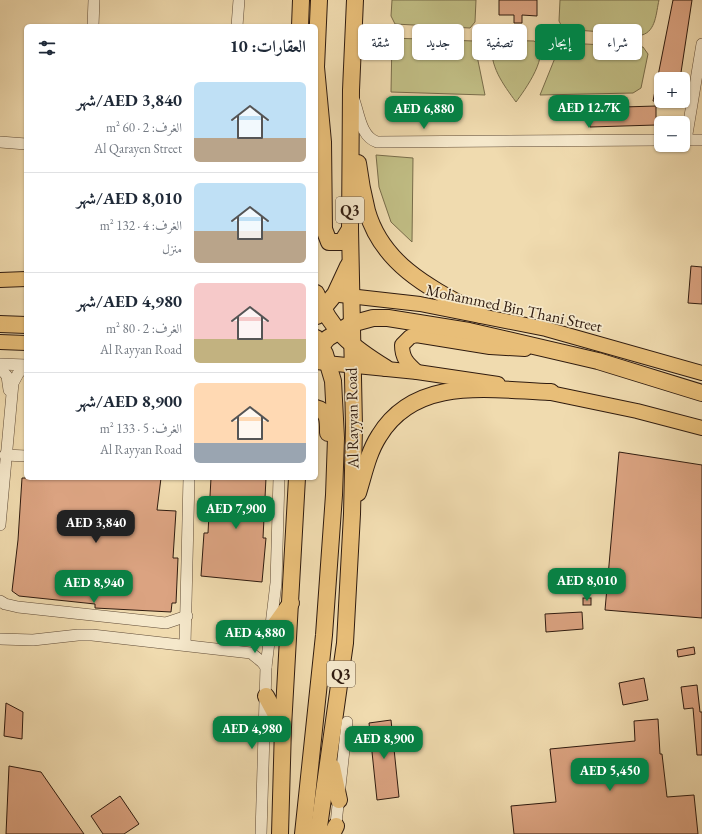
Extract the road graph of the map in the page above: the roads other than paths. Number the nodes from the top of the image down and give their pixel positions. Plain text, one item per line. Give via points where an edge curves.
1 (94, 0) edge
2 (239, 0) edge
3 (301, 0) edge
4 (320, 0) edge
5 (355, 0) edge
6 (93, 24) edge
7 (237, 24) edge
8 (300, 24) edge
9 (318, 34) edge
10 (702, 44) edge
11 (318, 88) edge
12 (351, 90) junction
13 (688, 116) edge
14 (351, 124) junction
15 (654, 140) edge
16 (690, 140) edge
17 (702, 140) edge
18 (0, 142) edge
19 (24, 144) edge
20 (350, 229) junction
21 (24, 279) edge
22 (0, 280) edge
23 (318, 293) edge
24 (343, 295) junction
25 (318, 304) edge
26 (320, 314) edge
27 (481, 315) junction
28 (0, 324) edge
29 (24, 325) edge
30 (344, 328) junction
31 (0, 342) edge
32 (24, 343) edge
33 (318, 345) edge
34 (352, 346) junction
35 (548, 350) junction
36 (322, 363) edge
37 (0, 364) edge
38 (352, 365) junction
39 (24, 366) edge
40 (0, 368) edge
41 (24, 368) edge
42 (386, 368) junction
43 (417, 372) junction
44 (702, 373) edge
45 (551, 392) junction
46 (702, 393) edge
47 (10, 398) junction
48 (318, 409) edge
49 (702, 428) edge
50 (5, 455) junction
51 (24, 456) edge
52 (189, 480) edge
53 (279, 480) edge
54 (297, 480) edge
55 (1, 492) edge
56 (352, 514) junction
57 (0, 525) edge
58 (329, 580) junction
59 (0, 601) edge
60 (291, 603) junction
61 (187, 616) junction
62 (0, 639) edge
63 (268, 639) junction
64 (185, 645) junction
65 (251, 653) junction
66 (266, 667) junction
67 (266, 696) junction
68 (347, 722) dead end
69 (282, 727) junction
70 (331, 746) junction
71 (339, 800) junction
72 (334, 831) edge
73 (261, 834) edge
74 (280, 834) edge
75 (303, 834) edge
76 (318, 834) edge

1 - 6 street
2 - 7 street
3 - 8 highway
4 - 9 highway
5 - 12 highway, Q3
10 - 13 street
11 - 20 highway via 323,142 324,229 329,242 335,244 342,242
12 - 14 highway, Q3
12 - 15 street via 366,134 377,142
14 - 20 highway, Q3
14 - 27 highway via 367,212 381,242 405,269 423,284
16 - 17 street
18 - 19 street
20 - 24 highway, Q3 via 350,261
21 - 22 main road
23 - 24 main road, Mohammed Bin Thani Street
24 - 26 highway
24 - 27 main road, Mohammed Bin Thani Street via 420,304
24 - 30 highway, Al Rayyan Road / Q3
25 - 26 highway
26 - 30 highway
27 - 44 main road, Mohammed Bin Thani Street via 546,329
28 - 29 highway
30 - 33 highway
30 - 34 highway, Al Rayyan Road / Q3
30 - 35 highway via 363,320 388,318 469,331
31 - 32 main road
33 - 36 highway
34 - 38 highway, Al Rayyan Road / Q3
34 - 42 highway
35 - 43 main road via 490,347 416,335 402,345 402,352 405,361
35 - 46 highway
36 - 38 main road
36 - 58 highway via 333,381 336,438
37 - 39 street
38 - 42 main road
38 - 56 highway, Al Rayyan Road / Q3
40 - 47 street via 7,376
41 - 47 street via 15,377
42 - 43 main road
43 - 45 main road
45 - 49 main road
45 - 56 highway via 455,390 434,393 413,402 396,415 379,435 371,451
47 - 50 street
48 - 58 highway via 324,411 328,419 325,502
50 - 51 street
50 - 55 street
52 - 61 street
53 - 63 street via 276,583
54 - 60 highway
55 - 57 street
56 - 70 highway, Al Rayyan Road / Q3 via 345,643
58 - 75 highway
59 - 61 street via 18,608 166,623
60 - 63 highway
60 - 69 highway
61 - 64 street
62 - 64 street via 32,640 85,634
63 - 65 street
63 - 66 street
64 - 65 street
65 - 66 street
66 - 67 street
67 - 69 highway
67 - 73 street
68 - 71 street
69 - 74 highway
70 - 71 highway
70 - 76 highway, Al Rayyan Road / Q3
71 - 72 street

